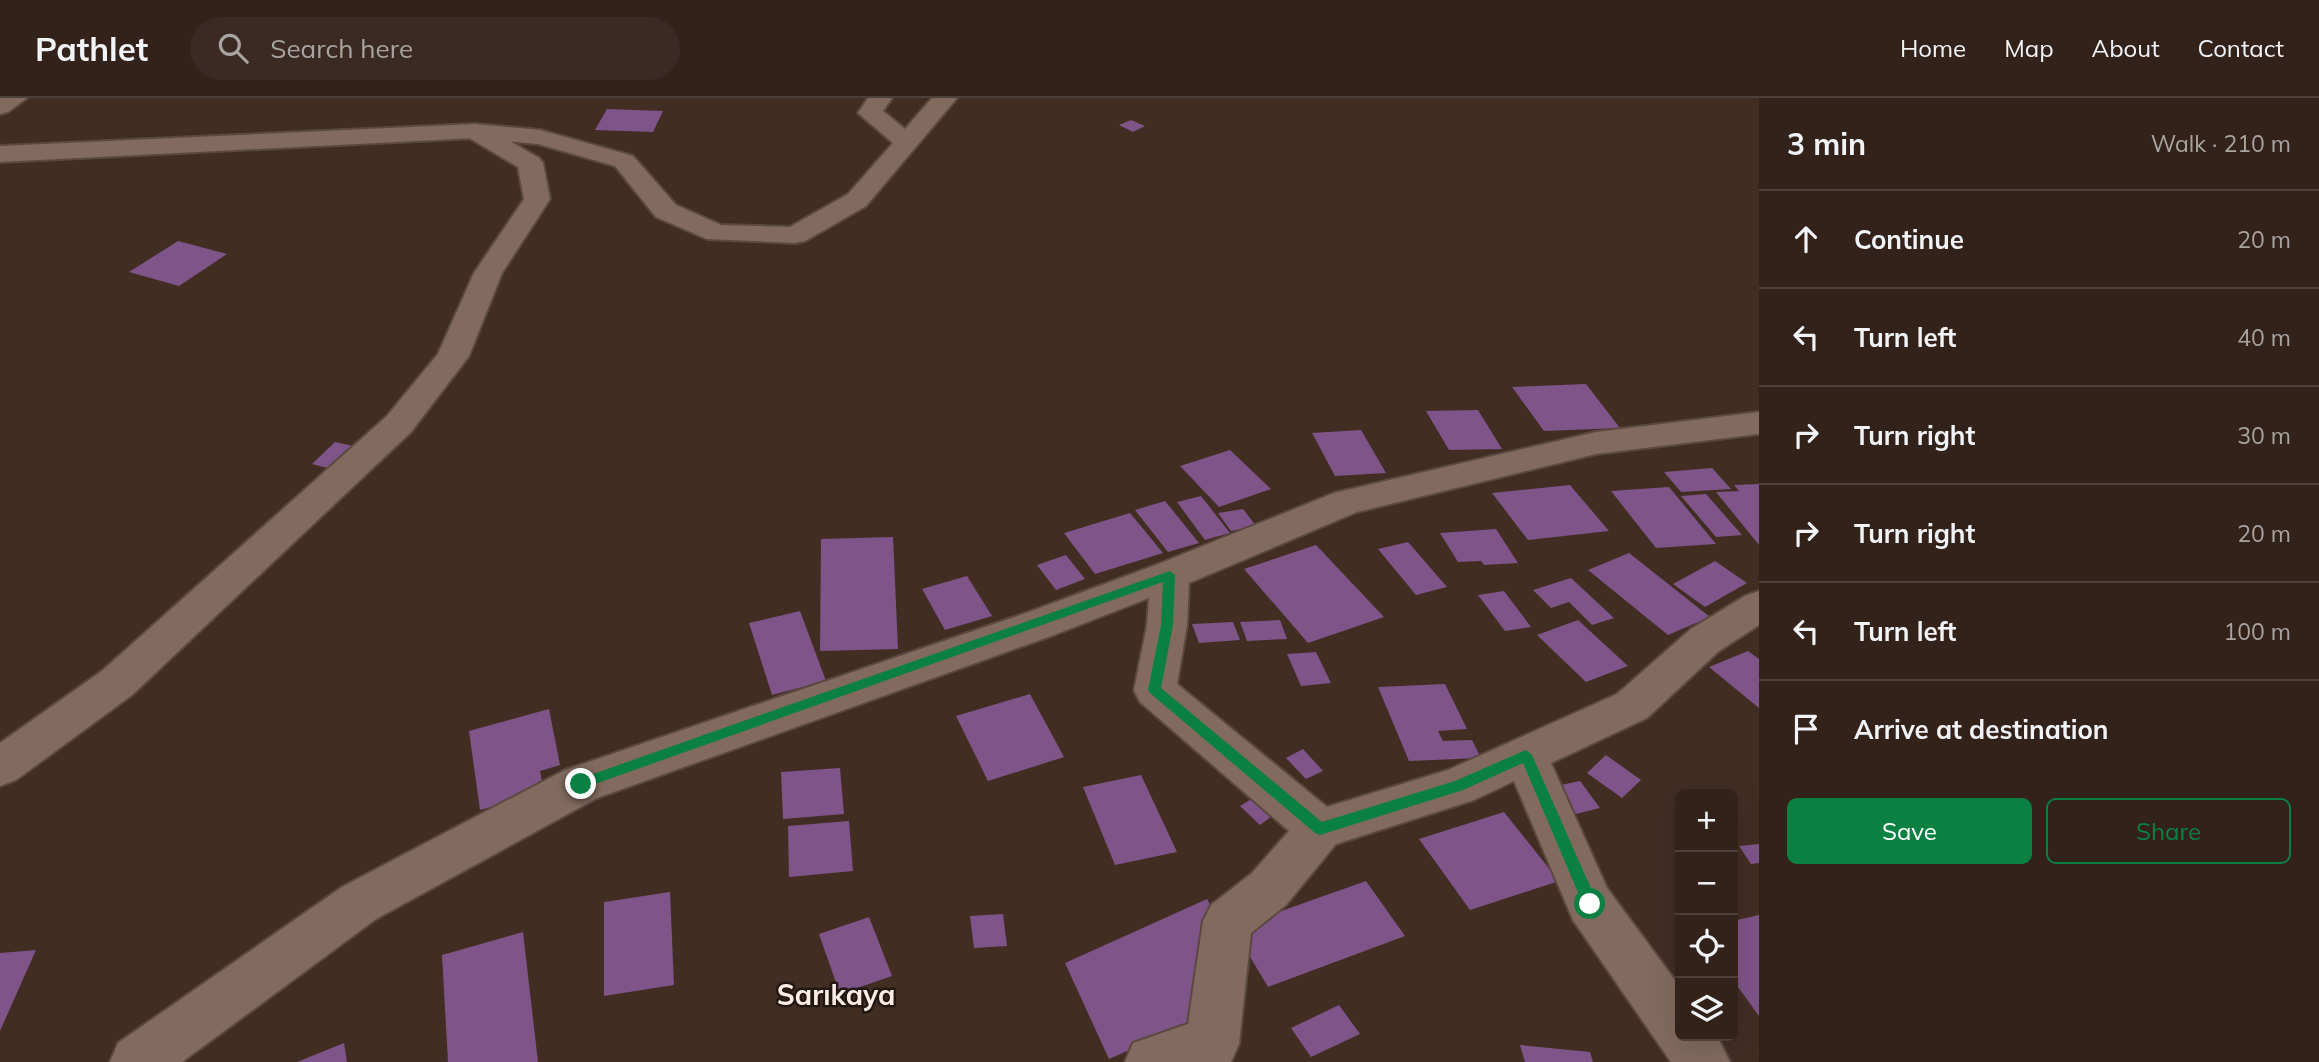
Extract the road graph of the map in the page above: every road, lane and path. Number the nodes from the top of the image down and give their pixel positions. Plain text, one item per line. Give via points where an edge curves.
1 (15, 98) edge
2 (880, 98) edge
3 (945, 98) edge
4 (0, 107) edge
5 (475, 131) junction
6 (907, 142) junction
7 (0, 154) edge
8 (1759, 423) edge
9 (1170, 575) junction
10 (1759, 606) edge
11 (1526, 755) junction
12 (0, 767) edge
13 (1320, 829) junction
14 (1675, 1023) edge
15 (1688, 1041) edge
16 (136, 1062) edge
17 (1152, 1062) edge
18 (1703, 1062) edge

1 - 4 street
2 - 6 street via 870,113
3 - 6 street
5 - 6 street via 540,136 624,161 666,211 717,233 795,235 857,200
5 - 7 street
5 - 12 street via 530,163 537,199 488,273 453,356 399,424 117,683
8 - 9 street via 1596,443 1347,502
9 - 13 street via 1155,690
9 - 16 street via 581,784 359,903
10 - 11 street via 1705,640 1632,706
11 - 13 street via 1458,786
11 - 14 street via 1590,904
13 - 17 street via 1269,890 1228,921 1212,1044
15 - 18 street

